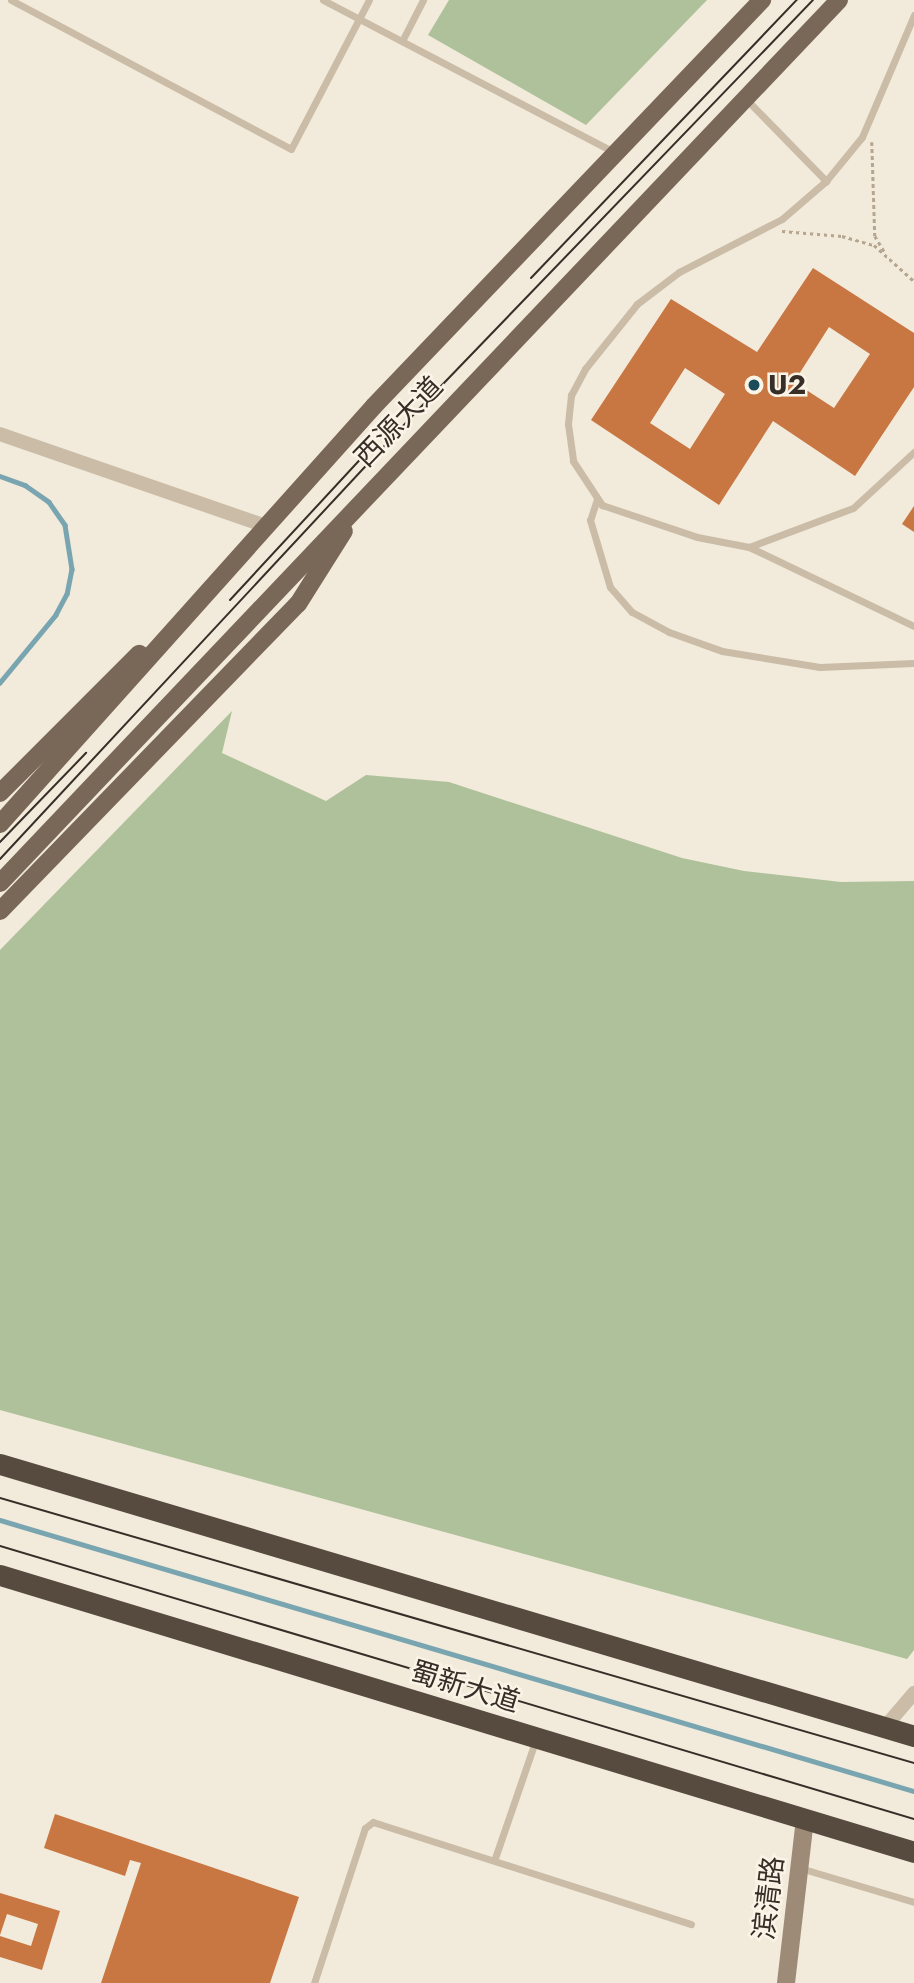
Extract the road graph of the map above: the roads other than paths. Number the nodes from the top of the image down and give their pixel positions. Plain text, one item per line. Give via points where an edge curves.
1 (11, 0) edge
2 (323, 0) edge
3 (369, 0) edge
4 (423, 0) edge
5 (761, 0) edge
6 (839, 0) edge
7 (914, 15) edge
8 (359, 19) junction
9 (402, 41) junction
10 (745, 97) junction
11 (615, 153) junction
12 (826, 181) junction
13 (0, 434) edge
14 (914, 452) edge
15 (370, 490) junction
16 (597, 499) junction
17 (265, 526) junction
18 (749, 547) junction
19 (212, 583) junction
20 (914, 626) edge
21 (914, 663) edge
22 (0, 793) edge
23 (0, 824) edge
24 (0, 883) edge
25 (0, 911) edge
26 (0, 1464) edge
27 (0, 1575) edge
28 (914, 1693) edge
29 (885, 1727) junction
30 (914, 1736) edge
31 (537, 1738) junction
32 (805, 1819) junction
33 (914, 1852) edge
34 (495, 1858) junction
35 (799, 1867) junction
36 (914, 1902) edge
37 (691, 1924) dead end
38 (314, 1983) edge
39 (786, 1983) edge

1 - 8 lane via 291,149
2 - 8 lane
3 - 8 lane
4 - 9 lane
5 - 11 main road, 西源大道
6 - 10 main road, 西源大道
7 - 12 lane via 891,60 873,116
8 - 9 lane
9 - 11 lane
10 - 12 lane
10 - 15 main road, 西源大道
11 - 17 main road, 西源大道
12 - 16 lane via 762,231 658,285 620,321 585,369 571,395 568,424 573,461
13 - 17 street
14 - 18 lane via 853,508
15 - 24 main road, 西源大道
15 - 25 main road via 298,604
16 - 18 lane via 626,516
16 - 21 lane via 590,520 610,587 632,612 669,632 722,651 820,667
17 - 19 main road, 西源大道
18 - 20 lane
19 - 22 main road
19 - 23 main road, 西源大道
26 - 29 highway
27 - 31 highway, 蜀新大道
28 - 29 street
29 - 30 highway
31 - 32 highway, 蜀新大道
31 - 34 lane
32 - 33 highway, 蜀新大道
32 - 35 street, 滨清路
34 - 37 lane
34 - 38 lane via 373,1822 365,1828
35 - 36 lane
35 - 39 street, 滨清路

